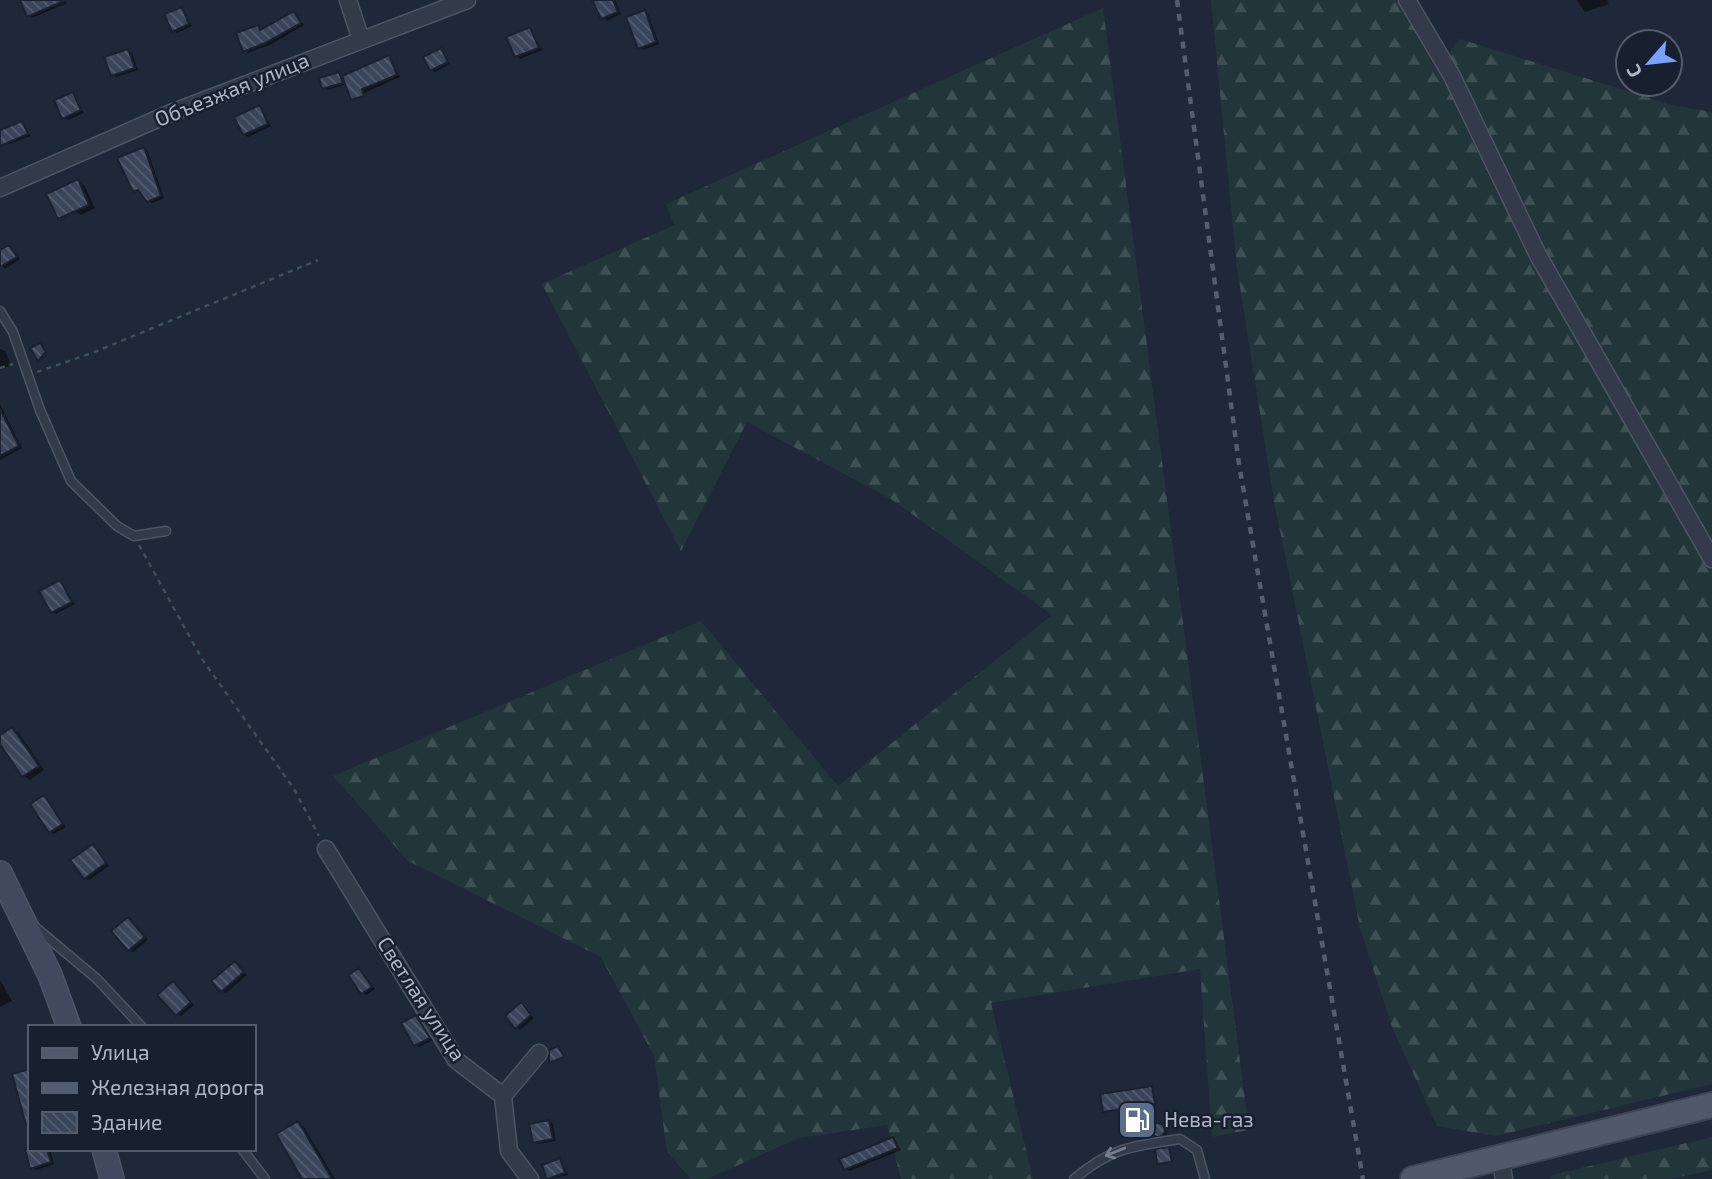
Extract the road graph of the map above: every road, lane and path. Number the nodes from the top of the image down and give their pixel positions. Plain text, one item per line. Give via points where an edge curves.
1 (348, 0) edge
2 (467, 0) edge
3 (1406, 0) edge
4 (361, 40) junction
5 (0, 188) edge
6 (318, 260) dead end
7 (0, 312) edge
8 (27, 375) junction
9 (166, 531) dead end
10 (134, 536) junction
11 (1712, 559) edge
12 (326, 849) joint
13 (0, 873) edge
14 (21, 915) junction
15 (68, 1025) edge
16 (140, 1025) edge
17 (539, 1054) dead end
18 (503, 1096) junction
19 (1712, 1105) edge
20 (105, 1151) edge
21 (244, 1151) edge
22 (1502, 1167) edge
23 (112, 1179) edge
24 (265, 1179) edge
25 (530, 1179) edge
26 (1074, 1179) edge
27 (1205, 1179) edge
28 (1413, 1179) edge

1 - 4 street
2 - 4 street, Объезжая улица
3 - 11 street via 1452,76 1538,255
4 - 5 street, Объезжая улица via 172,113
6 - 8 path
7 - 8 lane via 13,332
8 - 10 lane via 71,481 117,526
9 - 10 lane
10 - 12 path via 202,659 294,789
12 - 18 street, Светлая улица via 456,1060
13 - 14 main road
14 - 15 main road
14 - 16 lane via 97,979
17 - 18 street
18 - 25 street via 509,1151
19 - 22 main road
20 - 23 main road
21 - 24 lane
22 - 28 main road
27 -> 26 lane via 1197,1150 1180,1139 1124,1148 1098,1159

